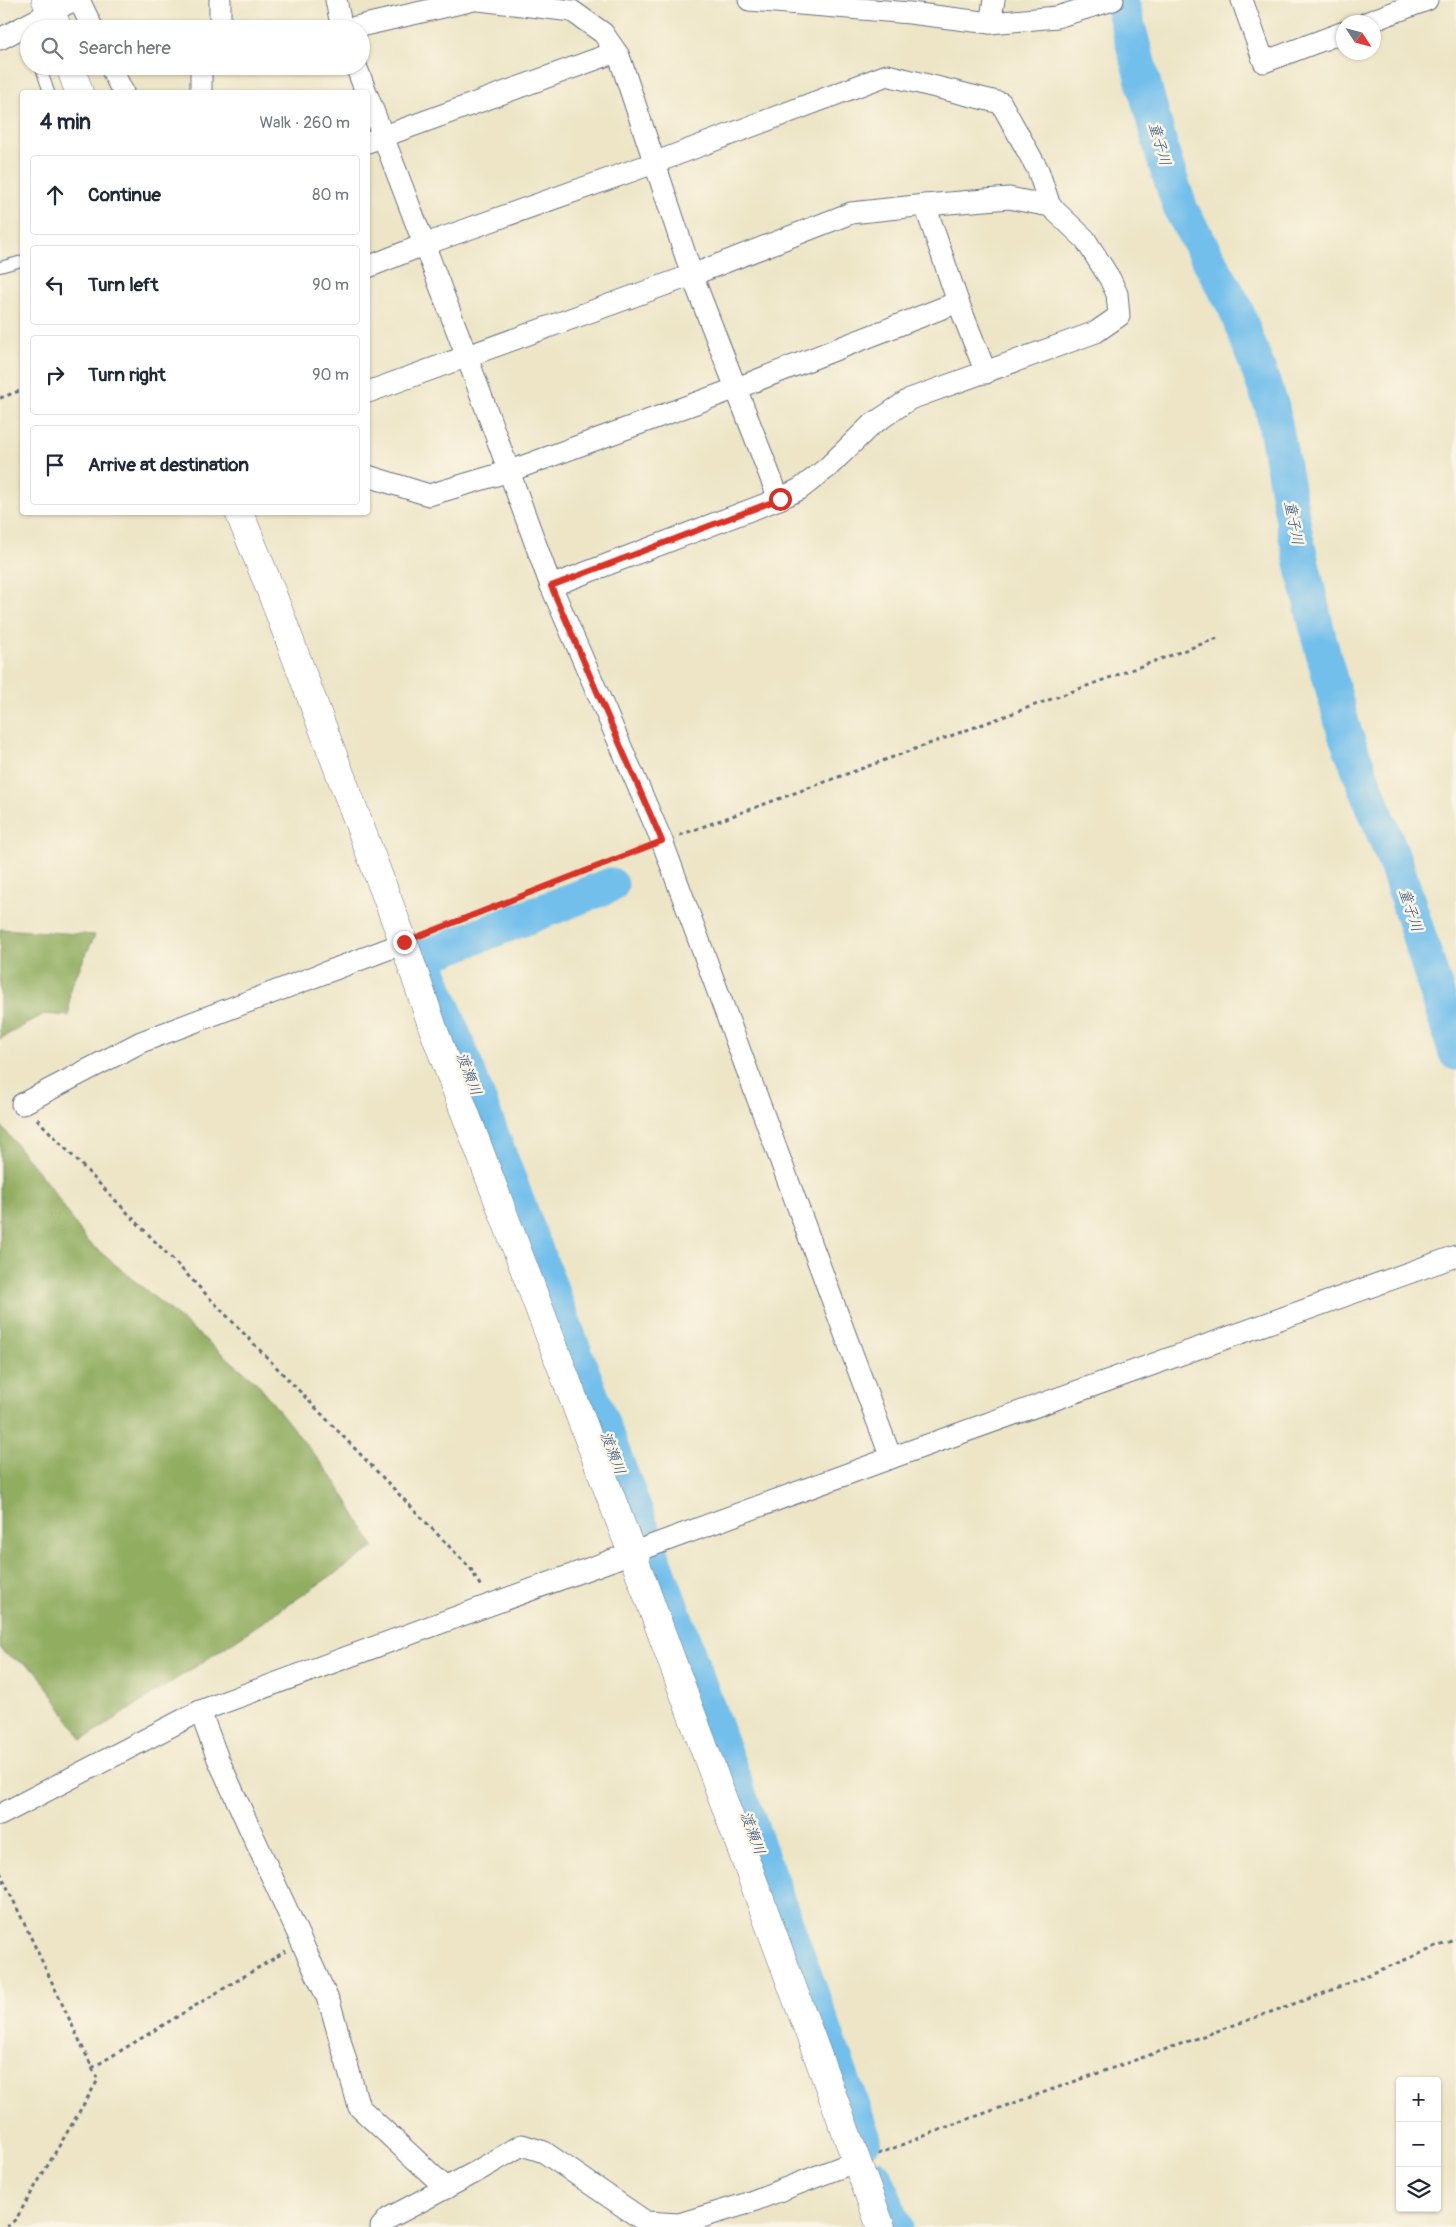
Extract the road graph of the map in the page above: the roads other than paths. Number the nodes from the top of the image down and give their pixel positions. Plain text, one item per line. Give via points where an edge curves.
1 (79, 0) edge
2 (220, 0) edge
3 (340, 0) edge
4 (474, 0) edge
5 (479, 0) edge
6 (749, 0) edge
7 (994, 0) edge
8 (1113, 0) edge
9 (1242, 0) edge
10 (1427, 0) edge
11 (804, 3) edge
12 (57, 10) edge
13 (1381, 17) edge
14 (40, 20) edge
15 (89, 20) edge
16 (220, 20) edge
17 (341, 20) edge
18 (990, 23) junction
19 (370, 24) edge
20 (20, 30) edge
21 (1336, 35) edge
22 (0, 39) edge
23 (616, 52) junction
24 (43, 75) edge
25 (73, 75) edge
26 (114, 75) edge
27 (201, 75) edge
28 (359, 75) edge
29 (48, 90) edge
30 (78, 90) edge
31 (122, 90) edge
32 (201, 90) edge
33 (365, 90) edge
34 (370, 109) edge
35 (375, 140) edge
36 (654, 163) junction
37 (925, 205) junction
38 (1050, 206) junction
39 (423, 245) junction
40 (20, 262) edge
41 (370, 266) edge
42 (0, 267) edge
43 (692, 275) junction
44 (958, 302) junction
45 (467, 356) junction
46 (986, 373) junction
47 (737, 388) junction
48 (370, 391) edge
49 (510, 471) junction
50 (370, 477) edge
51 (780, 499) junction
52 (240, 515) edge
53 (551, 586) junction
54 (404, 942) junction
55 (22, 1104) road end
56 (1456, 1256) edge
57 (892, 1458) junction
58 (632, 1553) junction
59 (200, 1711) junction
60 (0, 1815) edge
61 (857, 2162) junction
62 (446, 2188) junction
63 (381, 2227) edge
64 (881, 2227) edge

1 - 15 street
2 - 16 street
3 - 17 street
4 - 19 street
5 - 23 street via 572,11 603,33
6 - 11 street
7 - 18 street
8 - 18 street via 1057,17
9 - 21 street via 1264,62
10 - 13 street
11 - 18 street
12 - 14 street
20 - 22 street
23 - 35 street
23 - 36 street
24 - 29 lane
25 - 30 street
26 - 31 street
27 - 32 street
28 - 33 street
34 - 35 street
35 - 39 street
36 - 38 street via 887,75 1001,103 1038,170
36 - 39 street
36 - 43 street
37 - 38 street via 1009,198
37 - 43 street via 851,213
37 - 44 street
38 - 46 street via 1085,239 1117,294 1119,316 1096,332
39 - 41 street
39 - 45 street
40 - 42 lane
43 - 45 street
43 - 47 street
44 - 46 street
44 - 47 street
45 - 48 street
45 - 49 street
46 - 51 street via 910,399 870,426 800,489
47 - 49 street
47 - 51 street
49 - 50 street via 429,496
49 - 53 street
51 - 53 street
52 - 54 street
53 - 57 street via 662,841
54 - 55 street via 141,1042
54 - 58 street via 434,1031
56 - 57 street
57 - 58 street
58 - 59 street
58 - 61 street
59 - 60 street
59 - 62 street via 218,1759 330,2004 359,2107
61 - 62 street via 745,2204 679,2224 646,2222 544,2152 522,2145
61 - 64 street
62 - 63 street via 389,2218

